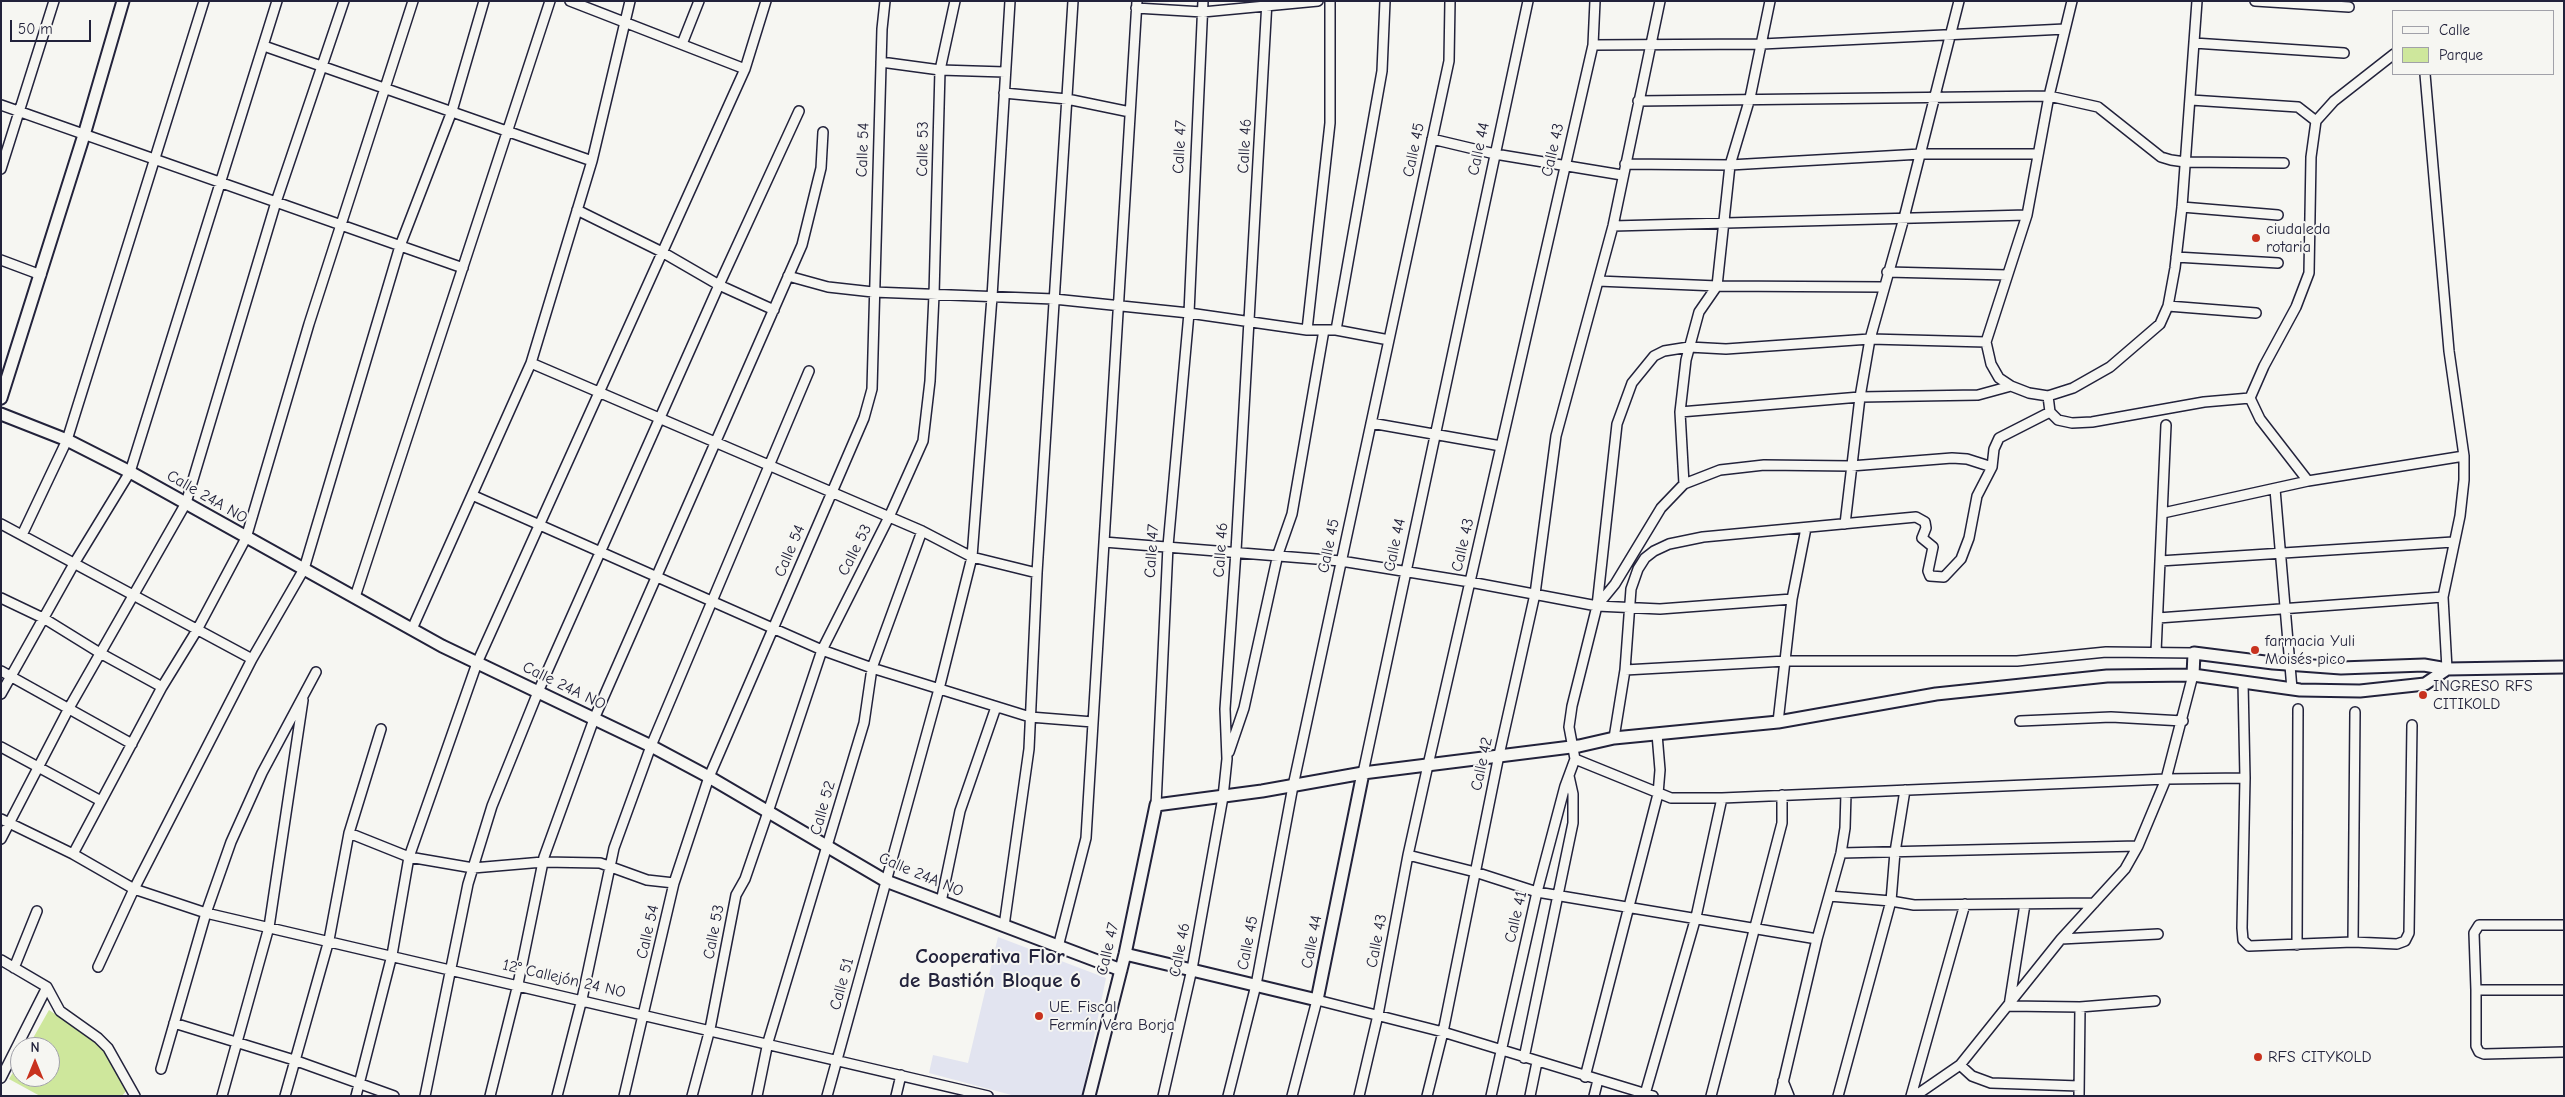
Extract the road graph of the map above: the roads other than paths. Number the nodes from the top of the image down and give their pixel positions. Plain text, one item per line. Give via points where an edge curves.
1 (54, 1) edge
2 (123, 1) edge
3 (204, 1) edge
4 (277, 1) edge
5 (344, 1) edge
6 (413, 1) edge
7 (484, 1) edge
8 (550, 1) edge
9 (570, 1) edge
10 (630, 1) edge
11 (698, 1) edge
12 (766, 1) edge
13 (885, 1) edge
14 (955, 1) edge
15 (1010, 1) edge
16 (1074, 1) edge
17 (1203, 1) edge
18 (1318, 1) edge
19 (1330, 1) edge
20 (1385, 1) edge
21 (1450, 1) edge
22 (1528, 1) edge
23 (1595, 1) edge
24 (1660, 1) edge
25 (1770, 1) edge
26 (1959, 1) edge
27 (2072, 1) edge
28 (2197, 1) edge
29 (2256, 1) edge
30 (1136, 4) edge
31 (1267, 4) edge
32 (2349, 7) dead end
33 (1203, 12) junction
34 (625, 22) junction
35 (2065, 29) junction
36 (1951, 33) junction
37 (1650, 43) junction
38 (2194, 43) junction
39 (682, 44) junction
40 (1762, 44) junction
41 (1593, 45) junction
42 (264, 46) junction
43 (2344, 53) dead end
44 (2392, 56) edge
45 (881, 62) junction
46 (322, 66) junction
47 (745, 69) junction
48 (940, 70) junction
49 (1005, 72) junction
50 (2425, 75) edge
51 (386, 88) junction
52 (1004, 93) junction
53 (1936, 95) junction
54 (2049, 96) junction
55 (1750, 98) junction
56 (1067, 99) junction
57 (2191, 100) junction
58 (1638, 101) junction
59 (1, 105) edge
60 (18, 111) junction
61 (452, 111) junction
62 (799, 111) dead end
63 (1130, 112) junction
64 (2313, 118) junction
65 (508, 131) junction
66 (823, 132) dead end
67 (84, 135) junction
68 (1432, 139) junction
69 (1495, 154) junction
70 (1921, 154) junction
71 (2037, 154) junction
72 (155, 159) junction
73 (592, 161) junction
74 (2185, 162) junction
75 (2284, 163) dead end
76 (1625, 164) junction
77 (1565, 165) junction
78 (1730, 165) junction
79 (1, 169) edge
80 (1622, 175) junction
81 (221, 182) junction
82 (276, 202) junction
83 (2182, 207) junction
84 (577, 210) junction
85 (2278, 214) dead end
86 (2027, 215) junction
87 (1904, 218) junction
88 (1723, 222) junction
89 (342, 225) junction
90 (1613, 226) junction
91 (400, 246) junction
92 (662, 252) junction
93 (2176, 257) junction
94 (1, 260) edge
95 (2278, 263) dead end
96 (463, 268) junction
97 (1887, 272) junction
98 (41, 275) junction
99 (2007, 275) junction
100 (788, 276) junction
101 (1598, 281) junction
102 (719, 285) junction
103 (1717, 286) junction
104 (1884, 287) junction
105 (873, 292) junction
106 (934, 294) junction
107 (992, 297) junction
108 (1054, 299) junction
109 (2168, 306) junction
110 (1119, 307) junction
111 (774, 310) junction
112 (1189, 312) junction
113 (2256, 313) dead end
114 (1250, 322) junction
115 (1307, 330) junction
116 (1324, 330) junction
117 (1336, 330) junction
118 (1870, 339) junction
119 (1389, 340) junction
120 (1986, 342) junction
121 (1689, 347) junction
122 (531, 363) junction
123 (809, 371) dead end
124 (2011, 386) junction
125 (599, 392) junction
126 (2048, 396) junction
127 (1860, 397) junction
128 (1, 398) edge
129 (2250, 398) junction
130 (1680, 412) junction
131 (2050, 412) junction
132 (1, 414) edge
133 (661, 419) junction
134 (1371, 423) junction
135 (2166, 425) dead end
136 (1435, 434) junction
137 (67, 440) junction
138 (715, 442) junction
139 (1501, 446) junction
140 (2464, 456) junction
141 (769, 465) junction
142 (1851, 466) junction
143 (1992, 467) junction
144 (130, 472) junction
145 (2308, 481) junction
146 (1684, 484) junction
147 (2274, 489) junction
148 (831, 492) junction
149 (472, 495) junction
150 (186, 503) junction
151 (2163, 513) junction
152 (889, 517) junction
153 (1, 524) edge
154 (1845, 524) junction
155 (539, 525) junction
156 (1806, 528) junction
157 (922, 531) junction
158 (22, 535) junction
159 (246, 538) junction
160 (1104, 542) junction
161 (2453, 542) junction
162 (1168, 546) junction
163 (1236, 551) junction
164 (601, 552) junction
165 (2280, 552) junction
166 (1278, 554) junction
167 (972, 557) junction
168 (1341, 561) junction
169 (2160, 561) junction
170 (75, 562) junction
171 (304, 569) junction
172 (1406, 572) junction
173 (1036, 573) junction
174 (656, 577) junction
175 (1470, 582) junction
176 (134, 594) junction
177 (1534, 594) junction
178 (355, 597) junction
179 (2443, 597) junction
180 (1, 598) edge
181 (1792, 599) junction
182 (712, 601) junction
183 (1597, 606) junction
184 (1628, 608) junction
185 (2286, 608) junction
186 (2158, 618) junction
187 (45, 619) junction
188 (773, 628) junction
189 (412, 629) junction
190 (197, 630) junction
191 (822, 650) junction
192 (2156, 652) junction
193 (2194, 653) junction
194 (100, 654) junction
195 (252, 658) junction
196 (1786, 661) junction
197 (477, 663) junction
198 (2290, 664) junction
199 (2564, 667) edge
200 (872, 668) junction
201 (2446, 669) junction
202 (1625, 670) junction
203 (1, 671) edge
204 (316, 672) dead end
205 (2193, 675) junction
206 (10, 676) junction
207 (2243, 682) junction
208 (162, 687) junction
209 (939, 689) junction
210 (2292, 689) junction
211 (538, 692) junction
212 (304, 693) junction
213 (1, 694) edge
214 (996, 707) junction
215 (69, 708) junction
216 (2298, 709) dead end
217 (2355, 712) dead end
218 (1030, 717) junction
219 (594, 719) junction
220 (2020, 721) dead end
221 (2183, 721) junction
222 (1093, 722) junction
223 (1778, 722) junction
224 (2412, 725) dead end
225 (381, 729) dead end
226 (1656, 734) junction
227 (1614, 738) junction
228 (132, 744) junction
229 (651, 746) junction
230 (1571, 746) junction
231 (1, 747) edge
232 (1499, 756) junction
233 (1227, 759) junction
234 (1575, 759) junction
235 (1428, 765) junction
236 (39, 769) junction
237 (1363, 774) junction
238 (1569, 776) junction
239 (709, 777) junction
240 (2245, 778) junction
241 (2166, 779) junction
242 (1293, 786) junction
243 (1905, 790) junction
244 (1846, 793) junction
245 (1658, 794) junction
246 (1224, 796) junction
247 (1782, 796) junction
248 (1722, 798) junction
249 (102, 801) junction
250 (1156, 805) junction
251 (768, 812) junction
252 (1, 819) edge
253 (11, 824) junction
254 (349, 833) junction
255 (1, 839) edge
256 (2138, 846) junction
257 (827, 847) junction
258 (1896, 852) junction
259 (1840, 853) junction
260 (73, 854) junction
261 (1408, 856) junction
262 (409, 857) junction
263 (543, 862) junction
264 (610, 867) junction
265 (473, 868) junction
266 (1475, 872) junction
267 (886, 881) junction
268 (674, 883) junction
269 (134, 889) junction
270 (1536, 892) junction
271 (1559, 894) junction
272 (1830, 896) junction
273 (1892, 901) junction
274 (941, 902) junction
275 (2094, 903) junction
276 (1964, 904) junction
277 (2025, 904) junction
278 (1628, 907) junction
279 (37, 911) dead end
280 (206, 913) junction
281 (1696, 917) junction
282 (2564, 925) edge
283 (1004, 926) junction
284 (269, 927) junction
285 (1755, 927) junction
286 (2158, 934) dead end
287 (1817, 938) junction
288 (2061, 939) junction
289 (329, 940) junction
290 (2353, 942) junction
291 (2297, 945) junction
292 (1058, 947) junction
293 (392, 954) junction
294 (1125, 954) junction
295 (1, 961) edge
296 (98, 967) dead end
297 (14, 968) junction
298 (452, 969) junction
299 (1192, 969) junction
300 (1121, 970) junction
301 (518, 984) junction
302 (1256, 985) junction
303 (47, 987) junction
304 (2476, 990) junction
305 (2564, 990) edge
306 (582, 999) junction
307 (1317, 1000) junction
308 (2155, 1001) dead end
309 (2009, 1006) junction
310 (2080, 1007) junction
311 (644, 1014) junction
312 (1378, 1016) junction
313 (174, 1023) junction
314 (710, 1029) junction
315 (1443, 1032) junction
316 (768, 1042) junction
317 (237, 1043) junction
318 (1501, 1051) junction
319 (2564, 1052) edge
320 (1524, 1058) junction
321 (837, 1059) junction
322 (294, 1060) junction
323 (1537, 1062) junction
324 (1960, 1065) junction
325 (161, 1069) dead end
326 (902, 1075) junction
327 (1585, 1077) junction
328 (1, 1078) edge
329 (1598, 1080) junction
330 (1783, 1080) junction
331 (360, 1084) junction
332 (2078, 1091) edge
333 (958, 1092) edge
334 (1649, 1095) edge
335 (135, 1096) edge
336 (222, 1096) edge
337 (285, 1096) edge
338 (356, 1096) edge
339 (394, 1096) edge
340 (425, 1096) edge
341 (490, 1096) edge
342 (557, 1096) edge
343 (624, 1096) edge
344 (692, 1096) edge
345 (757, 1096) edge
346 (827, 1096) edge
347 (896, 1096) edge
348 (988, 1096) edge
349 (1089, 1096) edge
350 (1163, 1096) edge
351 (1228, 1096) edge
352 (1292, 1096) edge
353 (1359, 1096) edge
354 (1427, 1096) edge
355 (1491, 1096) edge
356 (1530, 1096) edge
357 (1594, 1096) edge
358 (1711, 1096) edge
359 (1780, 1096) edge
360 (1789, 1096) edge
361 (1838, 1096) edge
362 (1911, 1096) edge
363 (1915, 1096) edge

1 - 60 street
2 - 67 street
3 - 72 street
4 - 42 street
5 - 46 street
6 - 51 street
7 - 61 street
8 - 65 street
9 - 34 street
10 - 34 street
11 - 39 street
12 - 47 street
13 - 45 street, Calle 54
14 - 48 street, Calle 53
15 - 49 street, Calle 51
16 - 56 street
17 - 33 street, Calle 47
18 - 31 street
19 - 115 street via 1330,123
20 - 117 street via 1382,72
21 - 68 street, Calle 45 via 1449,61
22 - 69 street, Calle 44
23 - 41 street, Calle 43
24 - 37 street, Calle 42
25 - 40 street
26 - 36 street
27 - 35 street
28 - 38 street
29 - 32 street
30 - 33 street
30 - 63 street
31 - 33 street
31 - 114 street, Calle 46
33 - 112 street, Calle 47
34 - 39 street
34 - 73 street
35 - 36 street
35 - 54 street
36 - 40 street
36 - 53 street
37 - 40 street
37 - 41 street
37 - 58 street, Calle 42
38 - 43 street
38 - 57 street
39 - 47 street
40 - 55 street
41 - 77 street, Calle 43
42 - 46 street
42 - 81 street
44 - 64 street
45 - 48 street
45 - 105 street, Calle 54
46 - 51 street
46 - 82 street
47 - 92 street
48 - 49 street
48 - 106 street, Calle 53
49 - 52 street, Calle 51
50 - 140 street via 2449,351
51 - 61 street
51 - 89 street
52 - 56 street
52 - 107 street, Calle 51
53 - 54 street
53 - 55 street
53 - 70 street
54 - 71 street
54 - 74 street via 2098,107 2161,157
55 - 58 street
55 - 78 street
56 - 63 street
56 - 108 street
57 - 64 street via 2298,108
57 - 74 street
58 - 76 street, Calle 42
59 - 60 street
60 - 67 street
60 - 79 street
61 - 65 street
61 - 91 street
62 - 102 street
63 - 110 street
64 - 129 street via 2309,274
65 - 73 street
65 - 96 street
66 - 100 street via 821,168 802,245
67 - 72 street
67 - 98 street
68 - 69 street
68 - 119 street, Calle 45
69 - 77 street
69 - 136 street, Calle 44
70 - 71 street
70 - 78 street
70 - 87 street
71 - 86 street
72 - 81 street
72 - 137 street
73 - 84 street
74 - 75 street
74 - 83 street
76 - 78 street
76 - 80 street, Calle 42
77 - 80 street
77 - 139 street, Calle 43
78 - 88 street
80 - 90 street, Calle 42
81 - 82 street
81 - 144 street
82 - 89 street
82 - 150 street
83 - 85 street
83 - 93 street
84 - 92 street
84 - 122 street
86 - 87 street
86 - 99 street
87 - 88 street
87 - 97 street
88 - 90 street
88 - 103 street
89 - 91 street
89 - 159 street via 308,324
90 - 101 street, Calle 42
91 - 96 street
91 - 171 street
92 - 102 street
92 - 125 street
93 - 95 street
93 - 109 street
94 - 98 street
96 - 178 street
97 - 99 street
97 - 104 street
98 - 128 street
99 - 120 street
100 - 105 street via 828,287
100 - 111 street
101 - 103 street
101 - 177 street, Calle 42 via 1556,436
102 - 111 street
102 - 133 street
103 - 104 street
103 - 121 street via 1699,312
104 - 118 street
105 - 106 street
105 - 148 street, Calle 54 via 872,389 864,418
106 - 107 street
106 - 152 street, Calle 53 via 930,381 922,441
107 - 108 street
107 - 167 street, Calle 51
108 - 110 street
108 - 173 street
109 - 113 street
109 - 126 street via 2160,324 2110,367 2073,388
110 - 112 street
110 - 160 street
111 - 138 street
112 - 114 street
112 - 162 street, Calle 47
114 - 115 street
114 - 163 street, Calle 46
115 - 116 street
116 - 117 street
116 - 166 street via 1292,514
117 - 119 street
118 - 120 street
118 - 121 street via 1726,349
118 - 127 street
119 - 134 street, Calle 45
120 - 124 street via 1991,364 1999,378
121 - 130 street
121 - 183 street via 1654,356 1632,383 1617,424
122 - 125 street
122 - 149 street
123 - 141 street
124 - 126 street
124 - 127 street via 1978,395
125 - 133 street
125 - 155 street
126 - 131 street
127 - 130 street
127 - 142 street
129 - 131 street via 2204,402 2092,422 2058,420
129 - 145 street via 2260,419
130 - 146 street
131 - 143 street via 1999,438
132 - 137 street, Calle 24A NO
133 - 138 street
133 - 164 street
134 - 136 street
134 - 168 street, Calle 45
135 - 151 street
136 - 139 street
136 - 172 street, Calle 44
137 - 144 street, Calle 24A NO
137 - 158 street
138 - 141 street
138 - 174 street
139 - 175 street, Calle 43
140 - 145 street
140 - 161 street via 2460,516
141 - 148 street
141 - 182 street
142 - 143 street via 1952,458
142 - 146 street via 1764,465 1720,470
142 - 154 street
143 - 154 street via 1977,496 1969,538 1961,559 1944,576 1930,576 1928,571 1933,547 1922,538 1926,528 1922,519
144 - 150 street, Calle 24A NO
144 - 170 street
145 - 147 street
146 - 183 street via 1661,508 1615,584
147 - 151 street
147 - 165 street
148 - 152 street
148 - 188 street, Calle 54
149 - 155 street
149 - 189 street
150 - 159 street, Calle 24A NO
150 - 176 street
151 - 169 street
152 - 157 street
152 - 191 street, Calle 53
153 - 158 street
154 - 156 street
155 - 164 street
155 - 197 street
156 - 181 street
156 - 184 street via 1703,537 1669,544 1645,558 1638,570
157 - 167 street
157 - 200 street, Calle 52
158 - 170 street
159 - 171 street, Calle 24A NO
159 - 190 street
160 - 162 street
160 - 222 street
161 - 165 street
161 - 179 street
162 - 163 street
162 - 250 street, Calle 47
163 - 166 street
163 - 233 street, Calle 46 via 1225,709
164 - 174 street
164 - 211 street
165 - 169 street
165 - 185 street
166 - 168 street
166 - 233 street via 1244,708
167 - 173 street
167 - 209 street, Calle 51
168 - 172 street
168 - 242 street, Calle 45
169 - 186 street
170 - 176 street
170 - 187 street
171 - 178 street, Calle 24A NO
171 - 195 street
172 - 175 street
172 - 237 street, Calle 44
173 - 218 street
174 - 182 street
174 - 219 street
175 - 177 street
175 - 235 street, Calle 43
176 - 190 street
176 - 194 street
177 - 183 street
177 - 232 street, Calle 42
178 - 189 street, Calle 24A NO
179 - 185 street
179 - 201 street
180 - 187 street
181 - 184 street via 1660,609
181 - 196 street
182 - 188 street
182 - 229 street
183 - 184 street
183 - 230 street via 1572,706
184 - 202 street
185 - 186 street
185 - 198 street
186 - 192 street
187 - 194 street
187 - 206 street
188 - 191 street
188 - 239 street, Calle 54
189 - 197 street, Calle 24A NO
190 - 195 street
190 - 208 street
191 - 200 street
191 - 251 street, Calle 53
192 - 193 street
192 - 196 street via 2106,652 2016,661
193 - 198 street
193 - 205 street
194 - 208 street
194 - 215 street
195 - 269 street
196 - 202 street
196 - 223 street
197 - 211 street, Calle 24A NO
197 - 262 street
198 - 201 street via 2341,668 2424,665
198 - 210 street
199 - 201 street
200 - 209 street
200 - 257 street, Calle 52 via 864,723
201 - 210 street via 2425,684 2400,688 2360,691
202 - 227 street
203 - 206 street
204 - 212 street
205 - 207 street
205 - 221 street
205 - 223 street via 2107,676 1936,694
206 - 213 street
206 - 215 street
207 - 210 street
207 - 240 street
208 - 228 street
209 - 214 street
209 - 267 street, Calle 51
211 - 219 street, Calle 24A NO
211 - 265 street via 492,806
212 - 280 street via 262,773 231,842
212 - 284 street
214 - 218 street
214 - 274 street via 960,811
215 - 228 street
215 - 236 street
216 - 291 street
217 - 290 street
218 - 222 street
218 - 283 street via 1029,749
219 - 229 street, Calle 24A NO
219 - 263 street
220 - 221 street via 2111,717
221 - 241 street
222 - 292 street via 1086,838
223 - 226 street
224 - 290 street via 2409,933 2405,941 2397,944
225 - 254 street
226 - 227 street
226 - 245 street via 1660,770
227 - 230 street
228 - 249 street
229 - 239 street, Calle 24A NO
229 - 264 street
230 - 232 street
230 - 234 street
231 - 236 street
232 - 235 street
232 - 266 street, Calle 42
233 - 246 street, Calle 46
234 - 238 street, Calle 41
234 - 245 street
235 - 237 street
235 - 261 street, Calle 43
236 - 249 street
236 - 253 street
237 - 242 street
237 - 307 street, Calle 44
238 - 270 street, Calle 41
238 - 271 street via 1573,823
239 - 251 street, Calle 24A NO
239 - 268 street, Calle 54
240 - 241 street
240 - 291 street via 2243,940 2249,946
241 - 243 street
241 - 256 street
242 - 246 street
242 - 302 street, Calle 45
243 - 244 street
243 - 258 street
244 - 247 street
244 - 259 street
245 - 248 street via 1671,798
245 - 278 street
246 - 250 street
246 - 299 street, Calle 46
247 - 248 street
247 - 285 street via 1782,823
248 - 281 street
249 - 260 street
250 - 294 street, Calle 47
251 - 257 street, Calle 24A NO
251 - 314 street, Calle 53 via 736,895
252 - 253 street, 12° Callejón 24 NO
253 - 255 street
253 - 260 street, 12° Callejón 24 NO
254 - 262 street
254 - 289 street
256 - 258 street
256 - 275 street via 2125,869
257 - 267 street, Calle 24A NO
257 - 316 street, Calle 52
258 - 259 street
258 - 273 street
259 - 272 street
260 - 269 street, 12° Callejón 24 NO
261 - 266 street
261 - 312 street, Calle 43
262 - 265 street
262 - 293 street
263 - 264 street via 600,863
263 - 265 street
263 - 301 street
264 - 268 street via 647,880
264 - 306 street
265 - 298 street
266 - 270 street
266 - 315 street, Calle 42
267 - 274 street, Calle 24A NO
267 - 321 street, Calle 51
268 - 311 street, Calle 54
269 - 280 street, 12° Callejón 24 NO
269 - 296 street
270 - 271 street
270 - 318 street, Calle 41
271 - 278 street
271 - 320 street
272 - 273 street
272 - 287 street
273 - 276 street via 1914,905
273 - 361 street
274 - 283 street, Calle 24A NO
275 - 277 street
275 - 288 street
276 - 277 street
276 - 362 street
277 - 309 street
278 - 281 street
278 - 327 street
279 - 297 street
280 - 284 street, 12° Callejón 24 NO
280 - 313 street
281 - 285 street
281 - 334 street
282 - 304 street via 2479,925 2474,933
283 - 292 street, Calle 24A NO
284 - 289 street, 12° Callejón 24 NO
284 - 317 street
285 - 287 street
285 - 358 street
286 - 288 street
287 - 330 street
288 - 309 street
289 - 293 street, 12° Callejón 24 NO
289 - 322 street
290 - 291 street
292 - 300 street, Calle 24A NO
293 - 298 street, 12° Callejón 24 NO
293 - 331 street
294 - 299 street
294 - 300 street, Calle 47
295 - 297 street
297 - 303 street
298 - 301 street, 12° Callejón 24 NO
298 - 340 street
299 - 302 street
299 - 350 street, Calle 46
300 - 349 street, Calle 47
301 - 306 street, 12° Callejón 24 NO
301 - 341 street
302 - 307 street
302 - 351 street, Calle 45
303 - 328 street
303 - 335 street via 60,1011 108,1048
304 - 305 street
304 - 319 street via 2476,1046 2479,1052
306 - 311 street, 12° Callejón 24 NO
306 - 342 street
307 - 312 street
307 - 352 street, Calle 44
308 - 310 street
309 - 310 street
309 - 324 street
310 - 332 street
311 - 314 street, 12° Callejón 24 NO
311 - 343 street, Calle 54
312 - 315 street
312 - 353 street, Calle 43
313 - 317 street
313 - 325 street
314 - 316 street, 12° Callejón 24 NO
314 - 344 street, Calle 53
315 - 318 street
315 - 354 street, Calle 42
316 - 321 street, 12° Callejón 24 NO
316 - 345 street, Calle 52
317 - 322 street
317 - 336 street
318 - 320 street
318 - 355 street, Calle 41
320 - 323 street
321 - 326 street, 12° Callejón 24 NO
321 - 346 street, Calle 51
322 - 331 street
322 - 337 street
323 - 327 street
323 - 356 street
324 - 332 street via 1972,1076 1991,1083
324 - 363 street
326 - 333 street, 12° Callejón 24 NO
326 - 347 street
327 - 329 street
329 - 334 street
329 - 357 street
330 - 359 street
330 - 360 street
331 - 338 street
331 - 339 street
333 - 348 street, 12° Callejón 24 NO

